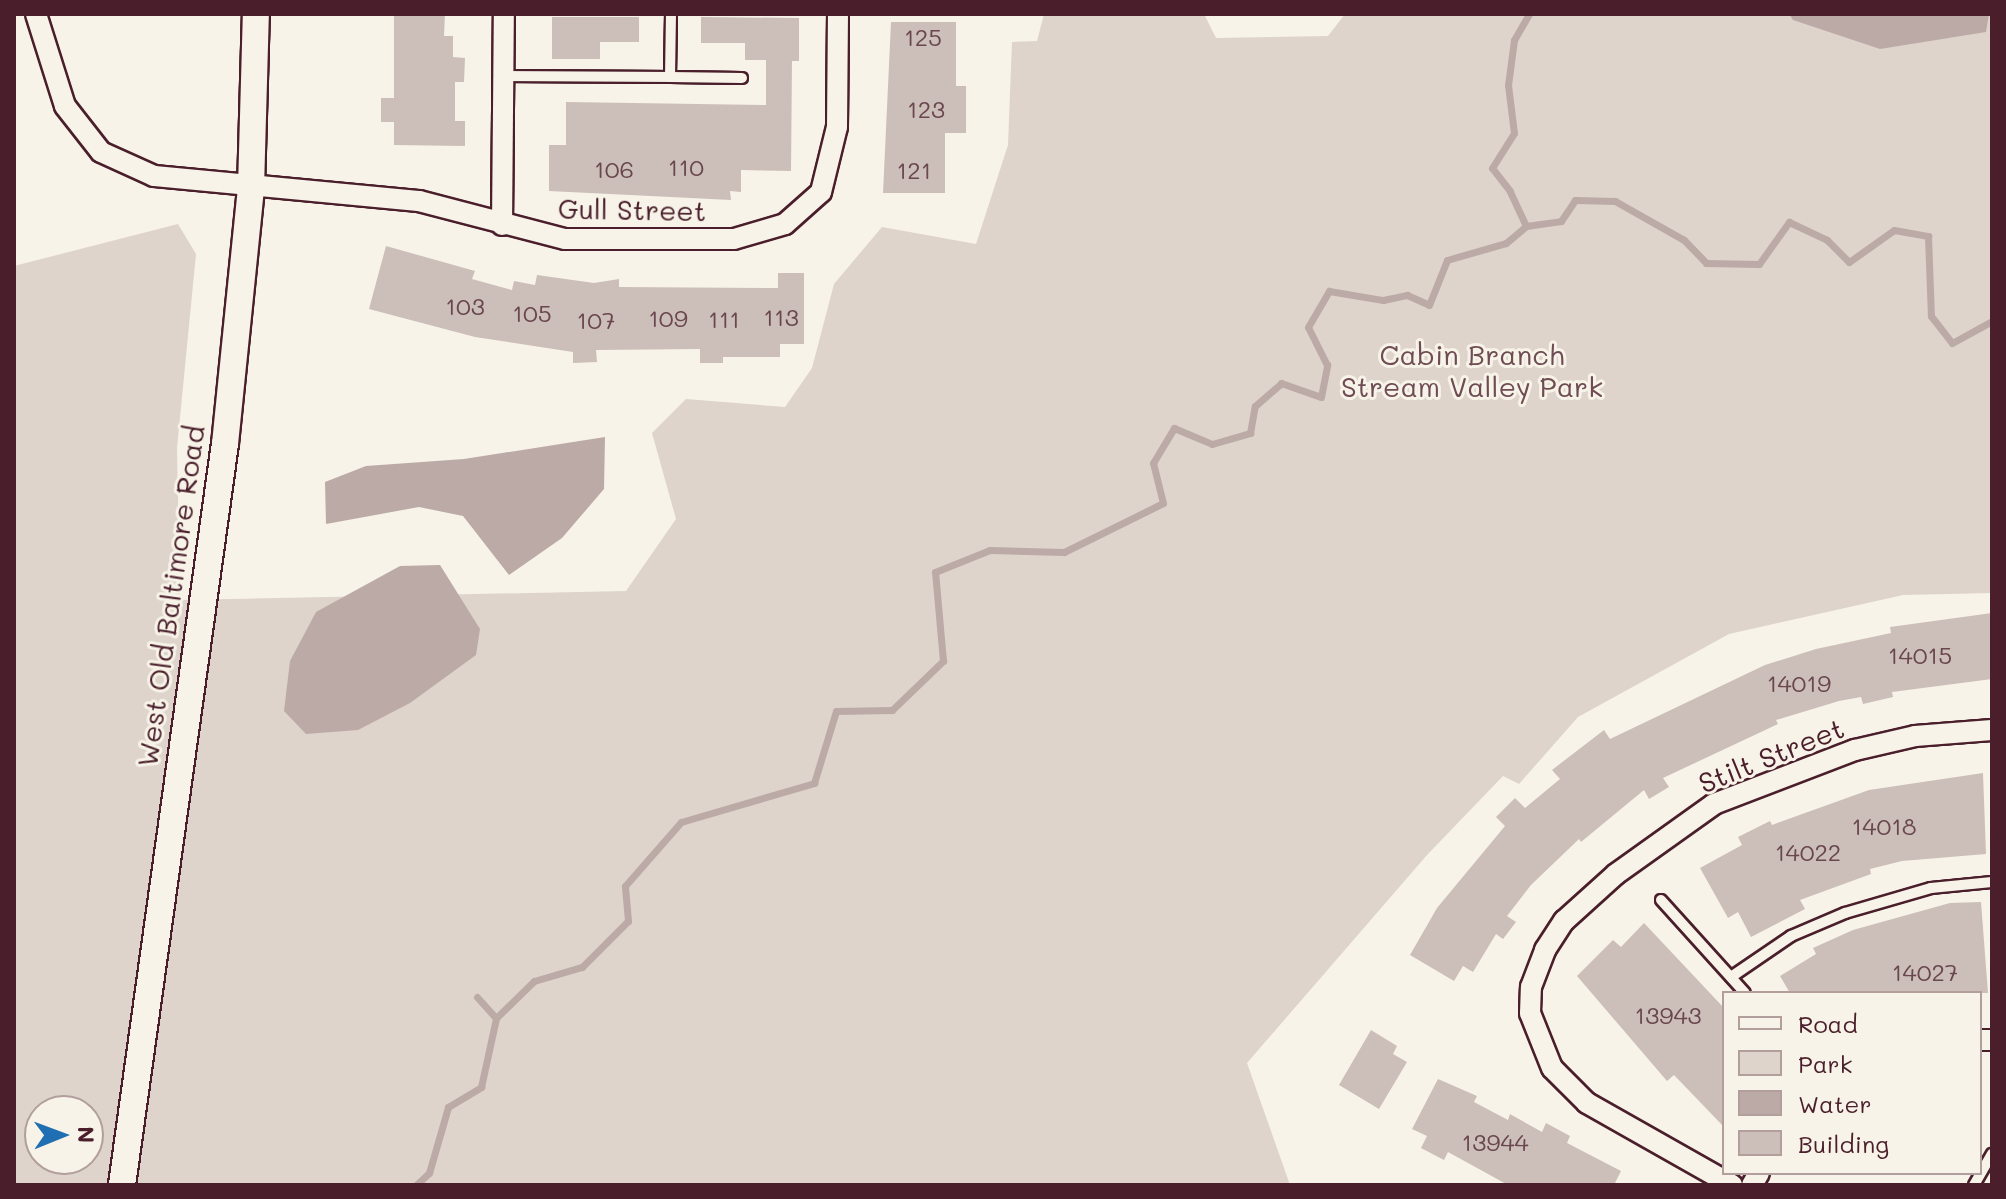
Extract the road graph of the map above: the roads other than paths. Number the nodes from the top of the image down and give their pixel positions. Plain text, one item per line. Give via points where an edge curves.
1 (36, 14) edge
2 (256, 14) edge
3 (504, 14) edge
4 (671, 14) edge
5 (838, 14) edge
6 (504, 76) junction
7 (670, 77) junction
8 (742, 78) dead end
9 (251, 188) junction
10 (502, 225) junction
11 (1992, 730) edge
12 (1992, 882) edge
13 (1661, 900) dead end
14 (1731, 977) junction
15 (1743, 991) edge
16 (122, 1185) edge
17 (1732, 1185) edge

1 - 9 street, Gull Street via 65,106 101,152 154,176
2 - 9 street, West Old Baltimore Road
3 - 6 street
4 - 7 lane
5 - 10 street, Gull Street via 834,151 821,192 785,224 734,239 565,239
6 - 7 lane
6 - 10 street
7 - 8 lane
9 - 10 street, Gull Street via 419,201
9 - 16 street, West Old Baltimore Road via 225,444
11 - 17 street, Stilt Street via 1915,736 1855,750 1714,804 1666,834 1564,921 1537,967 1530,1013 1552,1068 1587,1103
12 - 14 lane via 1931,888 1845,913 1791,936
13 - 14 lane
14 - 15 lane

